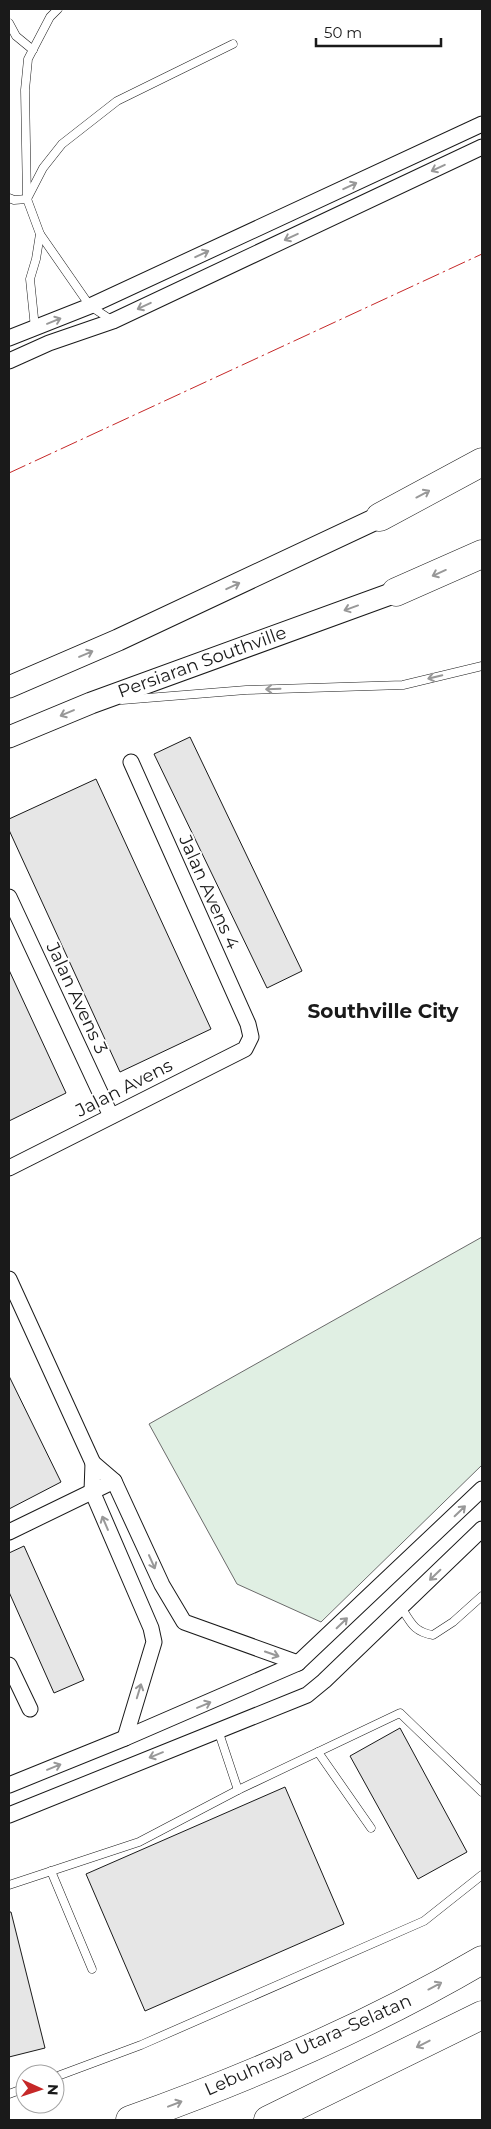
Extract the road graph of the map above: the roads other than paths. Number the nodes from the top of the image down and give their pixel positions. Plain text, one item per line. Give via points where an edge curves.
1 (58, 9) edge
2 (9, 23) edge
3 (233, 44) dead end
4 (33, 50) junction
5 (482, 124) edge
6 (482, 147) edge
7 (9, 198) edge
8 (27, 199) junction
9 (40, 234) junction
10 (90, 306) junction
11 (113, 321) junction
12 (35, 328) junction
13 (9, 338) edge
14 (9, 361) edge
15 (482, 462) edge
16 (380, 517) joint
17 (482, 554) edge
18 (396, 592) joint
19 (482, 666) edge
20 (9, 687) edge
21 (91, 703) junction
22 (9, 737) edge
23 (131, 762) dead end
24 (9, 896) edge
25 (251, 1037) joint
26 (111, 1116) junction
27 (9, 1168) edge
28 (9, 1279) edge
29 (93, 1463) junction
30 (114, 1481) junction
31 (482, 1490) edge
32 (92, 1491) junction
33 (482, 1529) edge
34 (138, 1530) junction
35 (9, 1532) edge
36 (113, 1542) junction
37 (162, 1585) junction
38 (482, 1596) edge
39 (138, 1598) junction
40 (401, 1607) junction
41 (298, 1663) junction
42 (9, 1665) edge
43 (30, 1709) dead end
44 (218, 1730) junction
45 (125, 1738) junction
46 (318, 1752) junction
47 (9, 1785) edge
48 (238, 1790) junction
49 (482, 1792) edge
50 (9, 1815) edge
51 (371, 1828) dead end
52 (51, 1871) junction
53 (482, 1875) edge
54 (9, 1885) edge
55 (482, 1960) edge
56 (92, 1969) dead end
57 (482, 2015) edge
58 (65, 2073) edge
59 (130, 2120) edge
60 (268, 2120) edge

1 - 4 lane via 50,17
2 - 4 lane via 16,36
3 - 8 lane via 118,101 62,144 43,168
4 - 8 lane via 28,59 25,90
10 -> 5 street
6 -> 11 street
7 - 8 lane
8 - 9 lane
9 - 10 lane
9 - 12 lane via 30,279
10 - 11 lane
12 -> 10 street
11 - 14 street
12 - 13 street
16 -> 15 highway
20 -> 16 main road via 118,640
17 -> 18 highway
18 -> 21 main road, Persiaran Southville
19 -> 21 lane via 403,685 246,690
21 -> 22 main road, Persiaran Southville
23 - 25 street, Jalan Avens 4
24 - 26 street, Jalan Avens 3
25 - 26 street, Jalan Avens via 245,1049
26 - 27 street, Jalan Avens
28 - 29 street
29 - 30 street
29 - 32 street
30 - 32 street
30 - 34 street
41 -> 31 street
32 - 35 street
36 -> 32 street
33 -> 40 street
34 - 36 street
34 -> 37 street
36 - 39 street
37 - 39 street
37 -> 41 street via 184,1622
38 - 40 lane via 433,1635 421,1633
45 -> 39 street via 154,1642
40 - 44 street via 307,1695
45 -> 41 street
42 - 43 street
44 - 48 lane
44 -> 50 street
47 -> 45 street
46 - 48 lane
46 - 49 lane via 400,1713
46 - 51 lane
48 - 52 lane via 139,1842
52 - 54 lane
52 - 56 lane
53 - 58 lane via 424,1920 141,2045
59 -> 55 highway, Lebuhraya Utara–Selatan via 242,2079 398,2007
57 -> 60 highway

